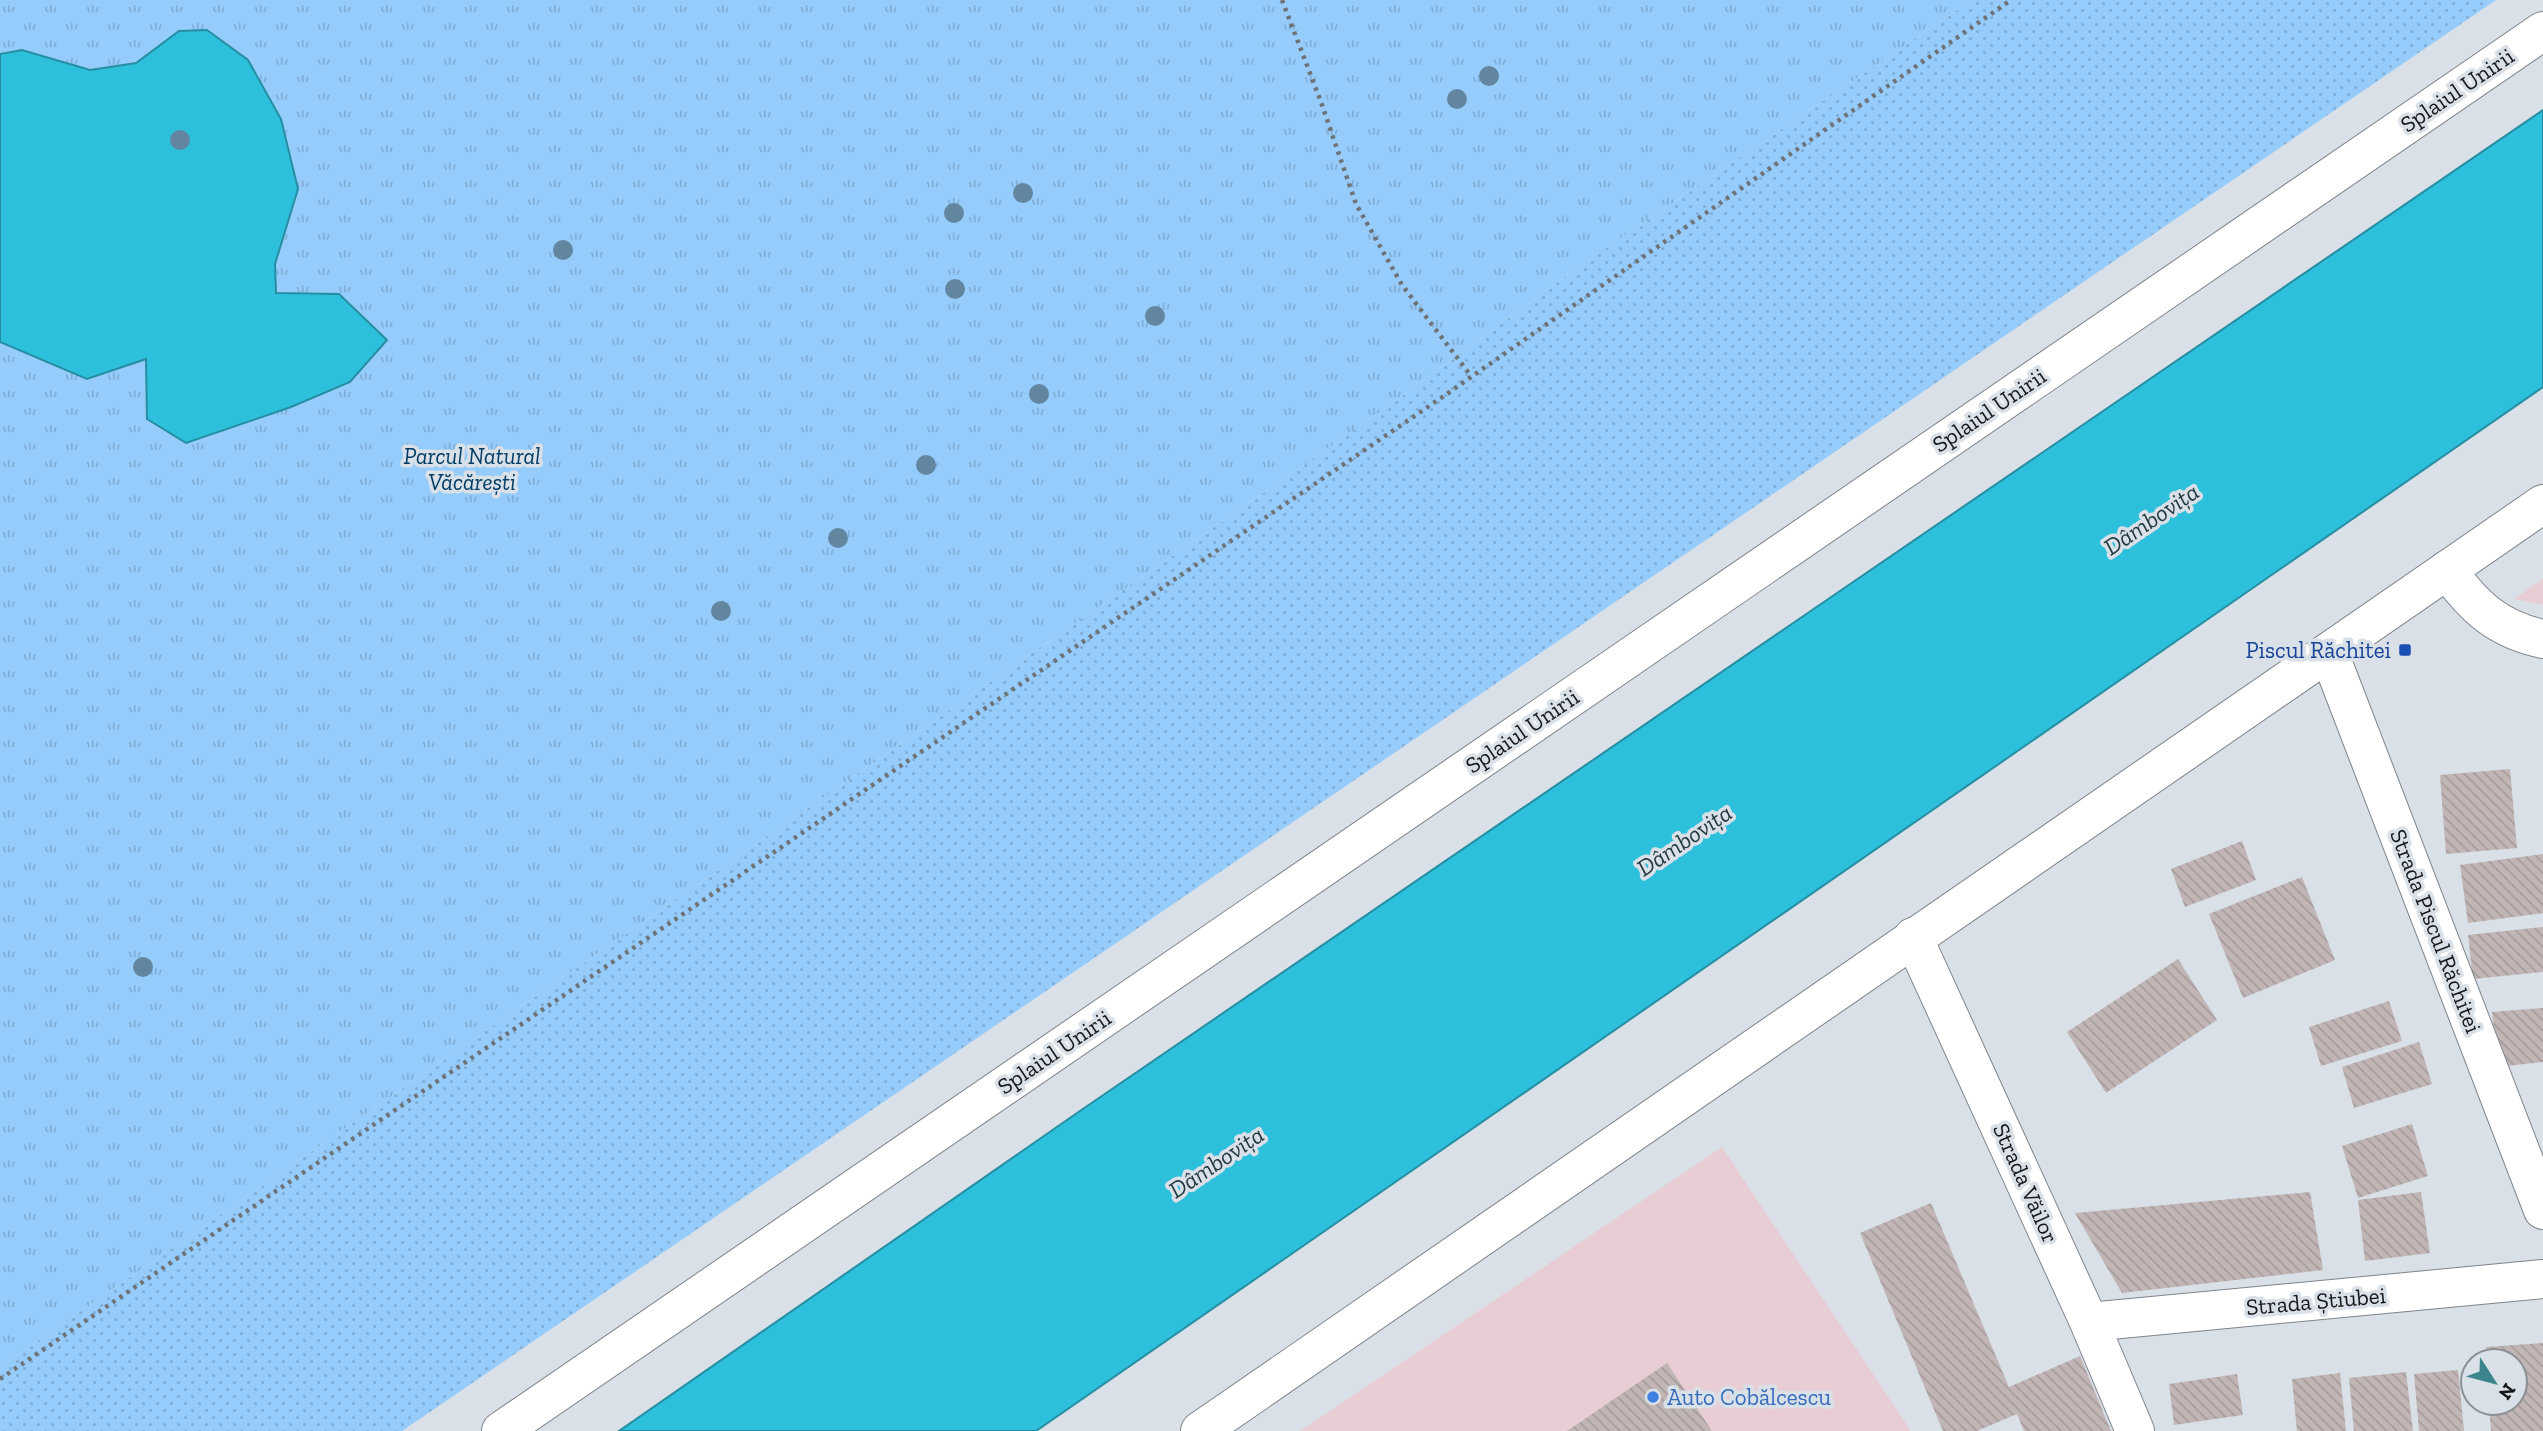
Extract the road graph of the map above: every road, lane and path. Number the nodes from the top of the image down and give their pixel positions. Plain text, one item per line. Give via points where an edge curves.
1 (1282, 0) edge
2 (2011, 0) edge
3 (2543, 31) edge
4 (1471, 376) junction
5 (2543, 504) edge
6 (2447, 570) junction
7 (2543, 639) edge
8 (2329, 653) junction
9 (1913, 937) junction
10 (2543, 1210) edge
11 (2543, 1279) edge
12 (2089, 1322) junction
13 (0, 1379) edge
14 (501, 1431) edge
15 (1200, 1431) edge
16 (2135, 1431) edge

1 - 4 path via 1356,204 1402,285
2 - 4 path
3 - 14 main road, Splaiul Unirii
4 - 13 path
5 - 6 main road
6 - 7 main road via 2483,612
6 - 8 main road
8 - 9 main road
8 - 10 main road, Strada Piscul Răchitei
9 - 12 main road, Strada Văilor
9 - 15 main road
11 - 12 main road, Strada Știubei
12 - 16 main road, Strada Văilor

